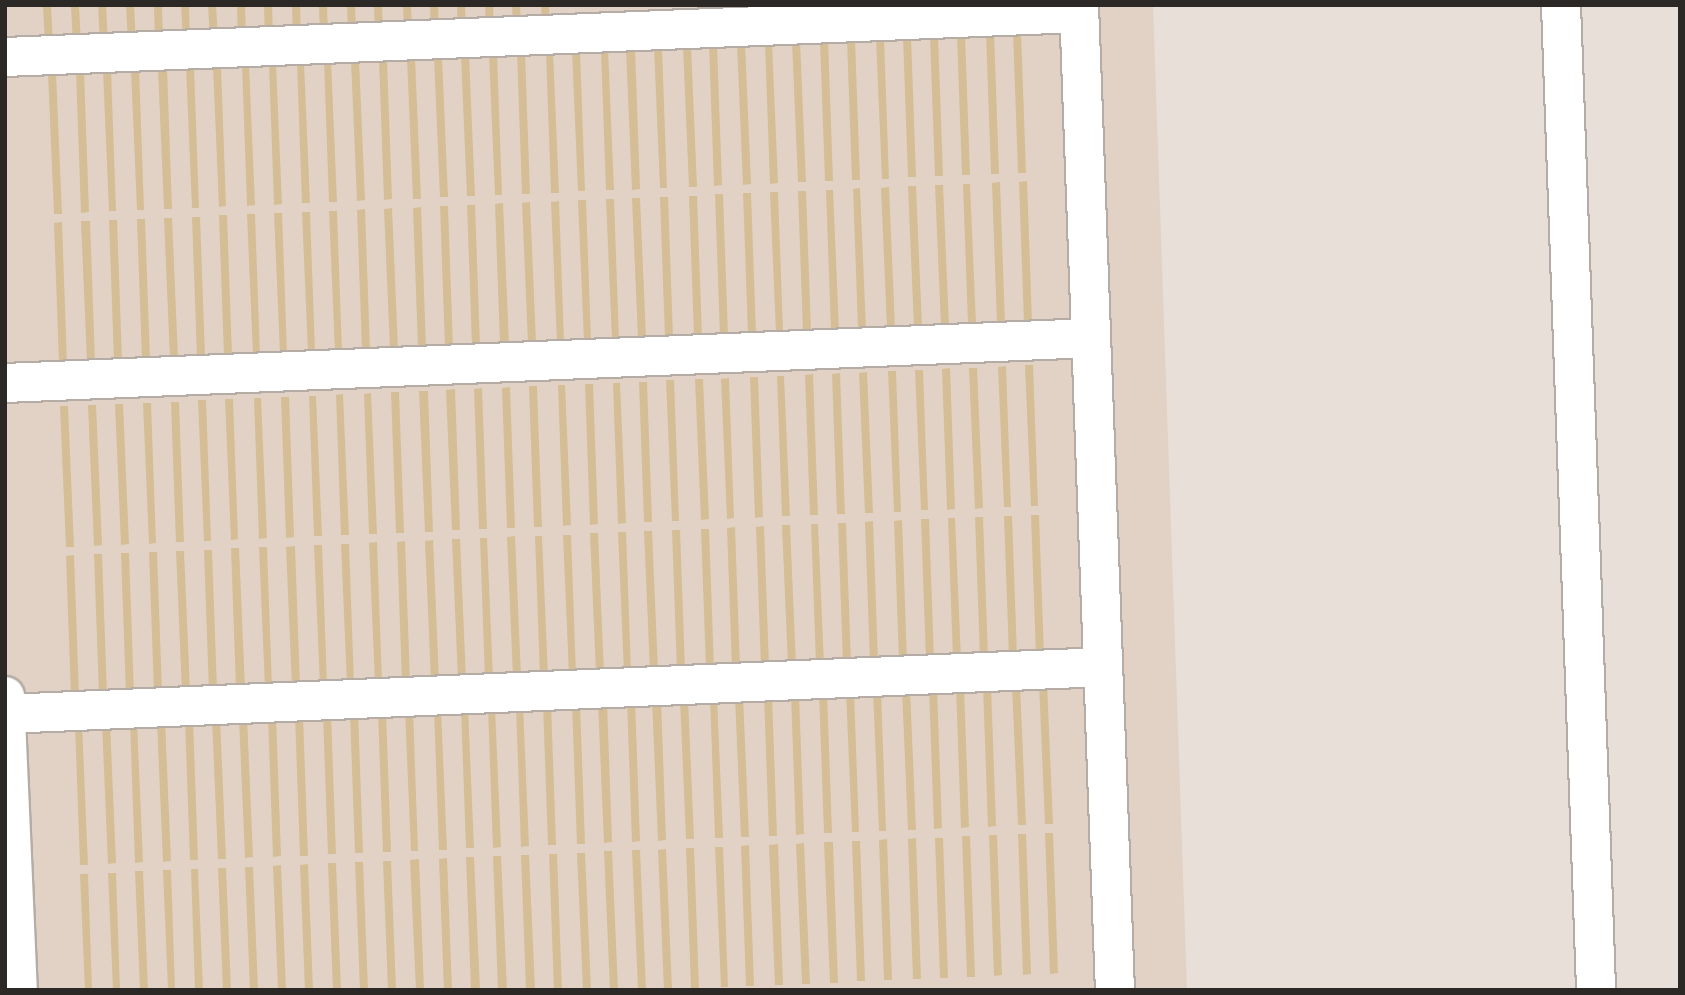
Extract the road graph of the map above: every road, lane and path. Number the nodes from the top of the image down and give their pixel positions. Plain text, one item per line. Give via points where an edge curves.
1 (1560, 5) edge
2 (1079, 9) edge
3 (5, 57) edge
4 (1091, 338) junction
5 (5, 383) edge
6 (1103, 667) junction
7 (5, 696) edge
8 (6, 714) edge
9 (18, 990) edge
10 (1115, 990) edge
11 (1596, 990) edge

1 - 11 lane
2 - 3 lane
2 - 4 lane
4 - 5 lane
4 - 6 lane
6 - 8 lane
6 - 10 lane
7 - 8 lane
8 - 9 lane

